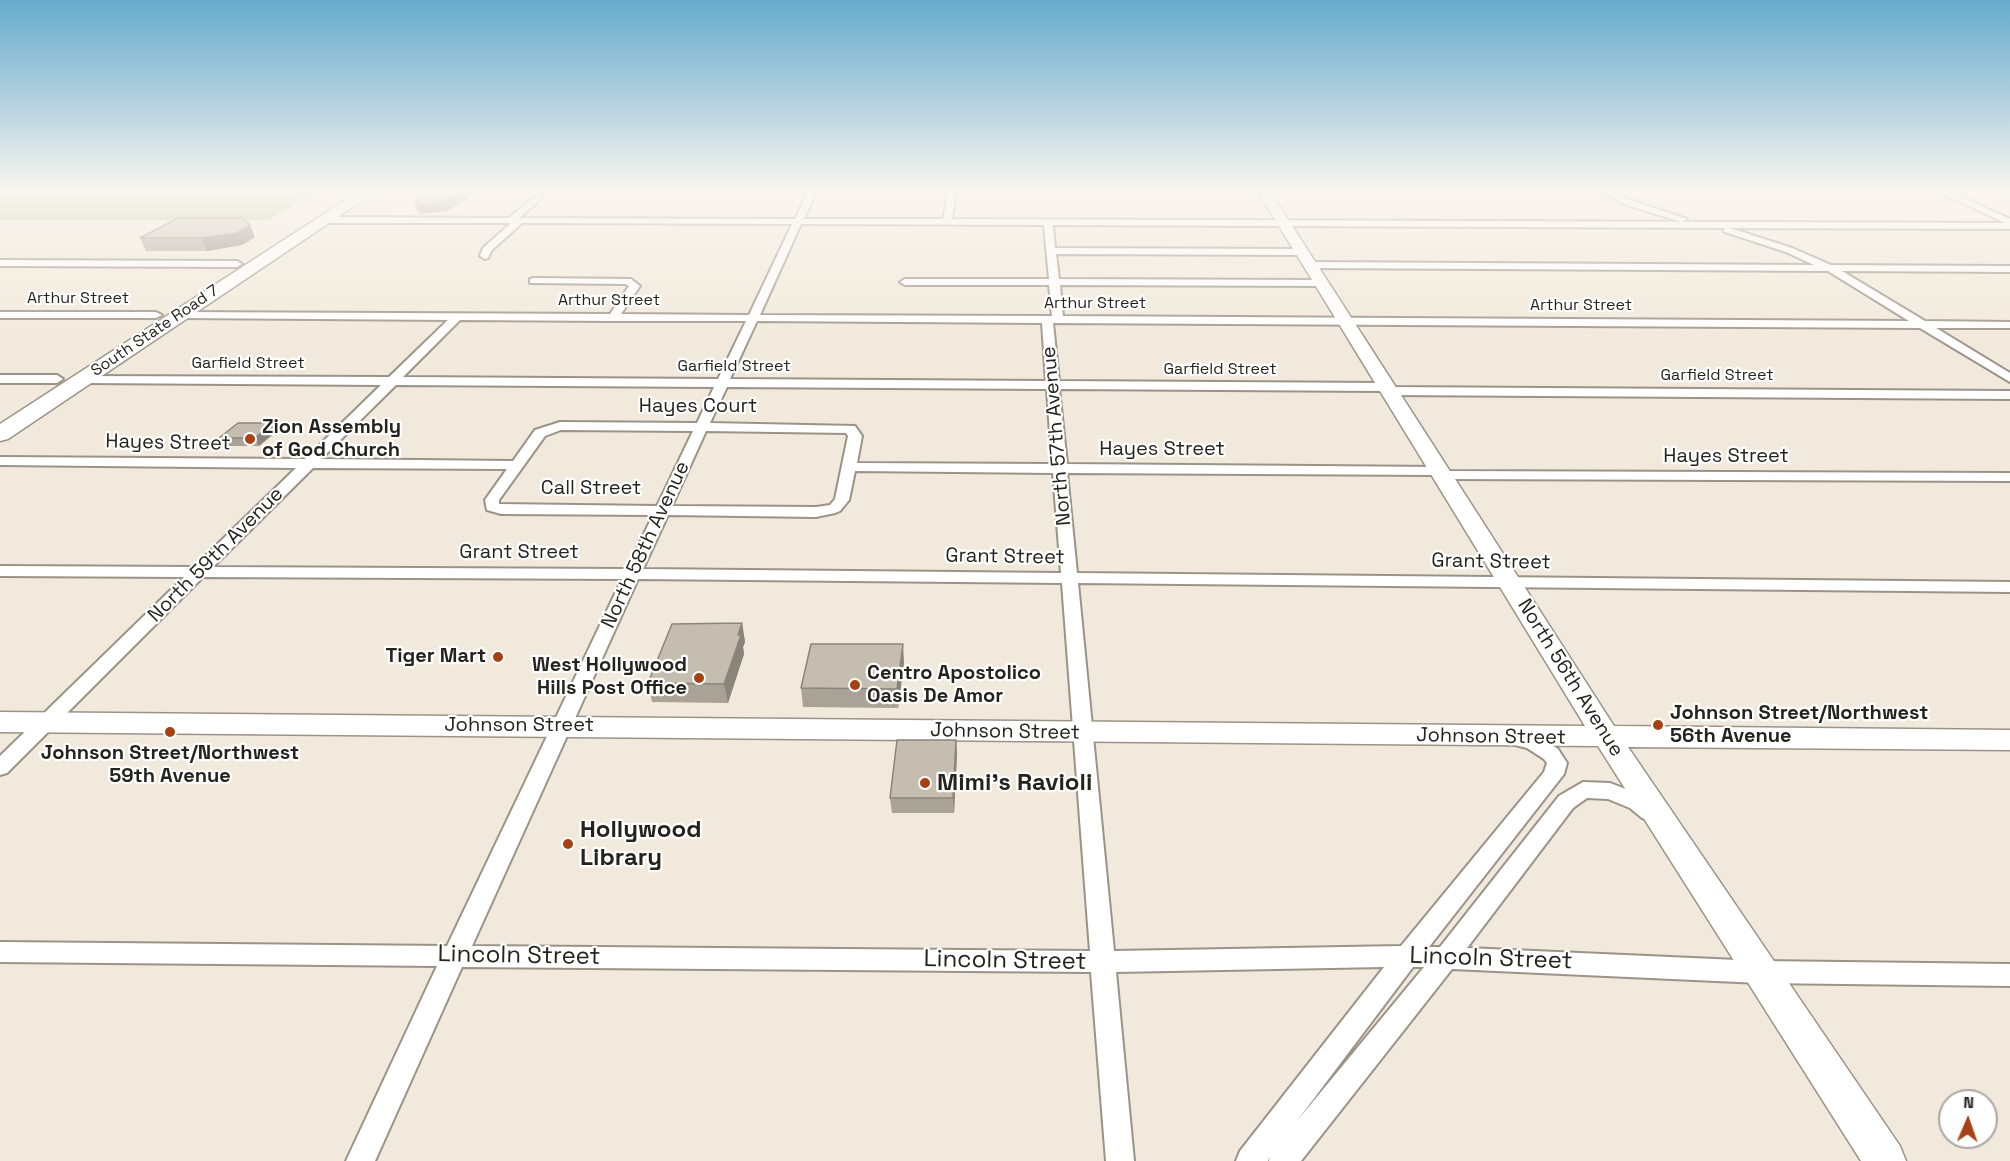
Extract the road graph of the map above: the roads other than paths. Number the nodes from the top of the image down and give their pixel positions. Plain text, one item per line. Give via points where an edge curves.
1 (279, 244) edge
2 (493, 244) edge
3 (787, 244) edge
4 (1050, 244) edge
5 (1297, 244) edge
6 (1772, 244) edge
7 (1051, 251) junction
8 (485, 256) dead end
9 (1306, 259) junction
10 (0, 263) edge
11 (241, 268) junction
12 (1830, 268) junction
13 (2010, 269) edge
14 (534, 281) dead end
15 (905, 282) dead end
16 (1054, 282) junction
17 (1320, 283) junction
18 (0, 315) edge
19 (156, 315) junction
20 (180, 315) junction
21 (457, 317) junction
22 (613, 318) junction
23 (752, 318) junction
24 (1052, 320) junction
25 (1345, 321) junction
26 (1922, 324) junction
27 (2010, 325) edge
28 (2010, 378) edge
29 (0, 379) edge
30 (57, 379) junction
31 (83, 379) junction
32 (392, 381) junction
33 (721, 383) junction
34 (1051, 386) junction
35 (1387, 389) junction
36 (2010, 395) edge
37 (0, 416) edge
38 (702, 427) junction
39 (0, 434) edge
40 (0, 461) edge
41 (307, 464) junction
42 (516, 465) junction
43 (848, 467) junction
44 (1059, 469) junction
45 (1441, 473) junction
46 (2010, 477) edge
47 (662, 510) junction
48 (0, 571) edge
49 (199, 572) junction
50 (633, 574) junction
51 (1070, 579) junction
52 (1510, 584) junction
53 (2010, 587) edge
54 (0, 722) edge
55 (46, 722) junction
56 (561, 726) junction
57 (1084, 733) junction
58 (1508, 737) junction
59 (1607, 738) junction
60 (2010, 740) edge
61 (0, 768) edge
62 (1538, 795) junction
63 (1561, 808) junction
64 (1666, 827) junction
65 (0, 952) edge
66 (456, 955) junction
67 (1407, 956) junction
68 (1446, 958) junction
69 (1102, 962) junction
70 (1760, 972) junction
71 (2010, 975) edge
72 (360, 1161) edge
73 (1120, 1161) edge
74 (1250, 1161) edge
75 (1283, 1161) edge
76 (1885, 1161) edge

1 - 11 main road, South State Road 7
2 - 8 street
3 - 23 street, North 58th Avenue
4 - 7 street, North 57th Avenue
5 - 9 street, North 56th Avenue
6 - 12 street
7 - 9 street
7 - 16 street, North 57th Avenue
9 - 12 street
9 - 17 street, North 56th Avenue
10 - 11 street
11 - 19 main road, South State Road 7
11 - 20 main road, South State Road 7
12 - 13 street
12 - 26 street
14 - 22 street via 633,284
15 - 16 street
16 - 17 street
16 - 24 street, North 57th Avenue
17 - 25 street, North 56th Avenue
18 - 19 street, Arthur Street
19 - 30 main road, South State Road 7
20 - 21 street, Arthur Street
20 - 31 main road, South State Road 7
21 - 22 street, Arthur Street
21 - 32 street, North 59th Avenue
22 - 23 street, Arthur Street
23 - 24 street, Arthur Street
23 - 33 street, North 58th Avenue
24 - 25 street, Arthur Street
24 - 34 street, North 57th Avenue
25 - 26 street, Arthur Street
25 - 35 street, North 56th Avenue
26 - 27 street, Arthur Street
26 - 28 street
29 - 30 street
30 - 37 main road, South State Road 7
31 - 32 street, Garfield Street
31 - 39 main road, South State Road 7
32 - 33 street, Garfield Street
32 - 41 street, North 59th Avenue
33 - 34 street, Garfield Street
33 - 38 street, North 58th Avenue
34 - 35 street, Garfield Street
34 - 44 street, North 57th Avenue
35 - 36 street, Garfield Street
35 - 45 street, North 56th Avenue
38 - 42 street, Hayes Court via 560,426 540,433
38 - 43 street, Hayes Court via 850,429 855,436
38 - 47 street, North 58th Avenue
40 - 41 street, Hayes Street
41 - 42 street, Hayes Street
41 - 49 street, North 59th Avenue
42 - 47 street, Call Street via 492,500 492,507
43 - 44 street, Hayes Street
43 - 47 street, Call Street via 842,500 835,508 816,512
44 - 45 street, Hayes Street
44 - 51 street, North 57th Avenue
45 - 46 street, Hayes Street
45 - 52 street, North 56th Avenue
47 - 50 street, North 58th Avenue
48 - 49 street, Grant Street
49 - 50 street, Grant Street
49 - 55 street, North 59th Avenue
50 - 51 street, Grant Street
50 - 56 street, North 58th Avenue
51 - 52 street, Grant Street
51 - 57 street, North 57th Avenue
52 - 53 street, Grant Street
52 - 59 street, North 56th Avenue
54 - 55 street, Johnson Street
55 - 56 street, Johnson Street
55 - 61 street, North 59th Avenue
56 - 57 street, Johnson Street
56 - 66 street, North 58th Avenue
57 - 58 street, Johnson Street
57 - 69 street, North 57th Avenue
58 - 59 street, Johnson Street
58 - 62 street via 1533,742 1555,758 1554,774
59 - 60 street, Johnson Street
59 - 64 street, North 56th Avenue
62 - 63 street
62 - 67 street
63 - 64 street via 1583,790 1610,791 1637,802
63 - 68 street
64 - 70 street, North 56th Avenue
65 - 66 street, Lincoln Street
66 - 69 street, Lincoln Street
66 - 72 street, North 58th Avenue
67 - 68 street, Lincoln Street
67 - 69 street, Lincoln Street
67 - 74 street
68 - 70 street, Lincoln Street
68 - 75 street
69 - 73 street, North 57th Avenue
70 - 71 street, Lincoln Street
70 - 76 street, North 56th Avenue

